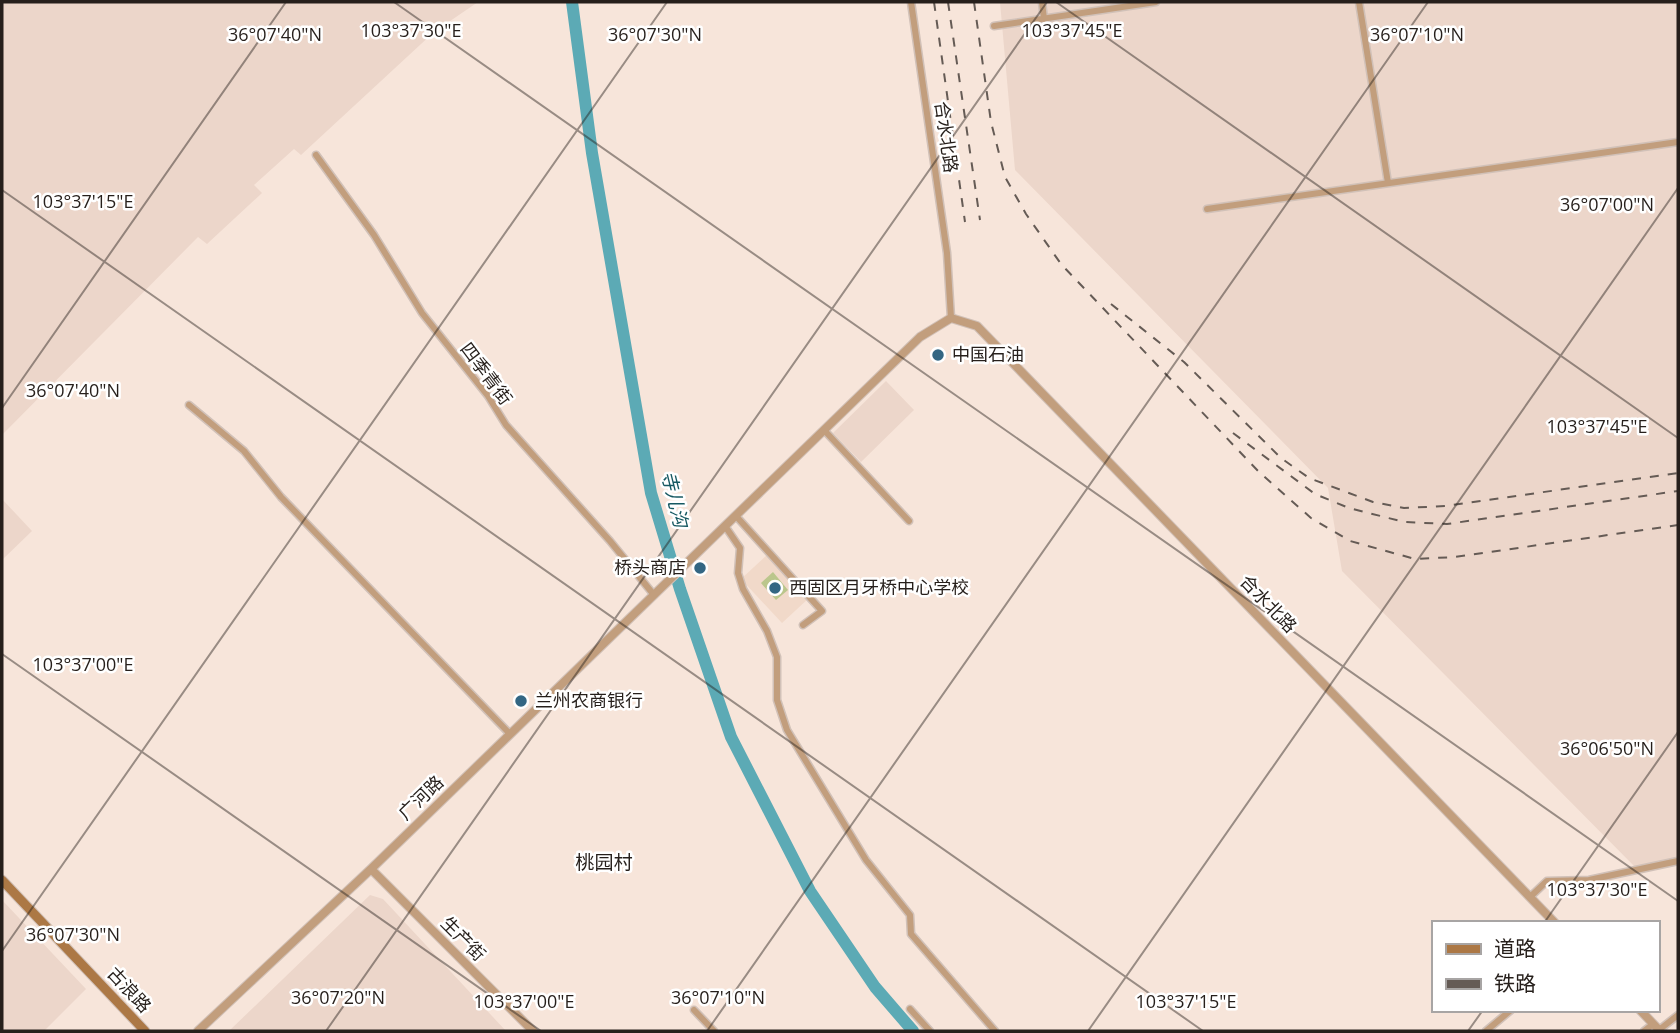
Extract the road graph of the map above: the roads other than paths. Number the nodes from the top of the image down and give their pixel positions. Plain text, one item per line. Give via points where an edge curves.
1 (911, 2) edge
2 (1042, 2) edge
3 (1156, 2) edge
4 (1359, 2) edge
5 (1044, 19) junction
6 (994, 26) dead end
7 (1678, 142) edge
8 (316, 155) dead end
9 (1388, 183) junction
10 (1207, 209) dead end
11 (951, 318) junction
12 (189, 405) dead end
13 (824, 430) junction
14 (736, 516) junction
15 (909, 522) dead end
16 (725, 526) junction
17 (654, 596) junction
18 (803, 625) dead end
19 (510, 734) junction
20 (1678, 861) edge
21 (371, 869) junction
22 (2, 880) edge
23 (1530, 897) junction
24 (1553, 921) edge
25 (910, 1009) dead end
26 (694, 1010) dead end
27 (1509, 1012) edge
28 (1642, 1012) edge
29 (1678, 1014) edge
30 (1657, 1028) edge
31 (145, 1031) edge
32 (198, 1031) edge
33 (533, 1031) edge
34 (714, 1031) edge
35 (930, 1031) edge
36 (995, 1031) edge
37 (1486, 1031) edge
38 (1644, 1031) edge

1 - 11 street, 合水北路 via 947,253
2 - 5 street
3 - 5 street
4 - 9 street
5 - 6 street
7 - 9 street
8 - 17 street, 四季青街 via 374,234 422,313 506,425
9 - 10 street
11 - 13 street via 920,337
11 - 23 street, 合水北路 via 977,326
12 - 19 street via 244,451 281,497
13 - 14 street
13 - 15 street
14 - 16 street
14 - 18 street via 822,611
16 - 17 street, 广河路
16 - 36 street via 740,548 738,573 743,589 768,631 777,657 776,700 787,730 866,860 910,915 911,934
17 - 19 street, 广河路
19 - 21 street, 广河路
20 - 23 street via 1589,880 1547,881
21 - 32 street, 广河路
21 - 33 street, 生产街
22 - 31 main road, 古浪路
23 - 24 street, 合水北路
25 - 35 street
26 - 34 street
27 - 37 street
28 - 30 street
29 - 30 street
30 - 38 street

